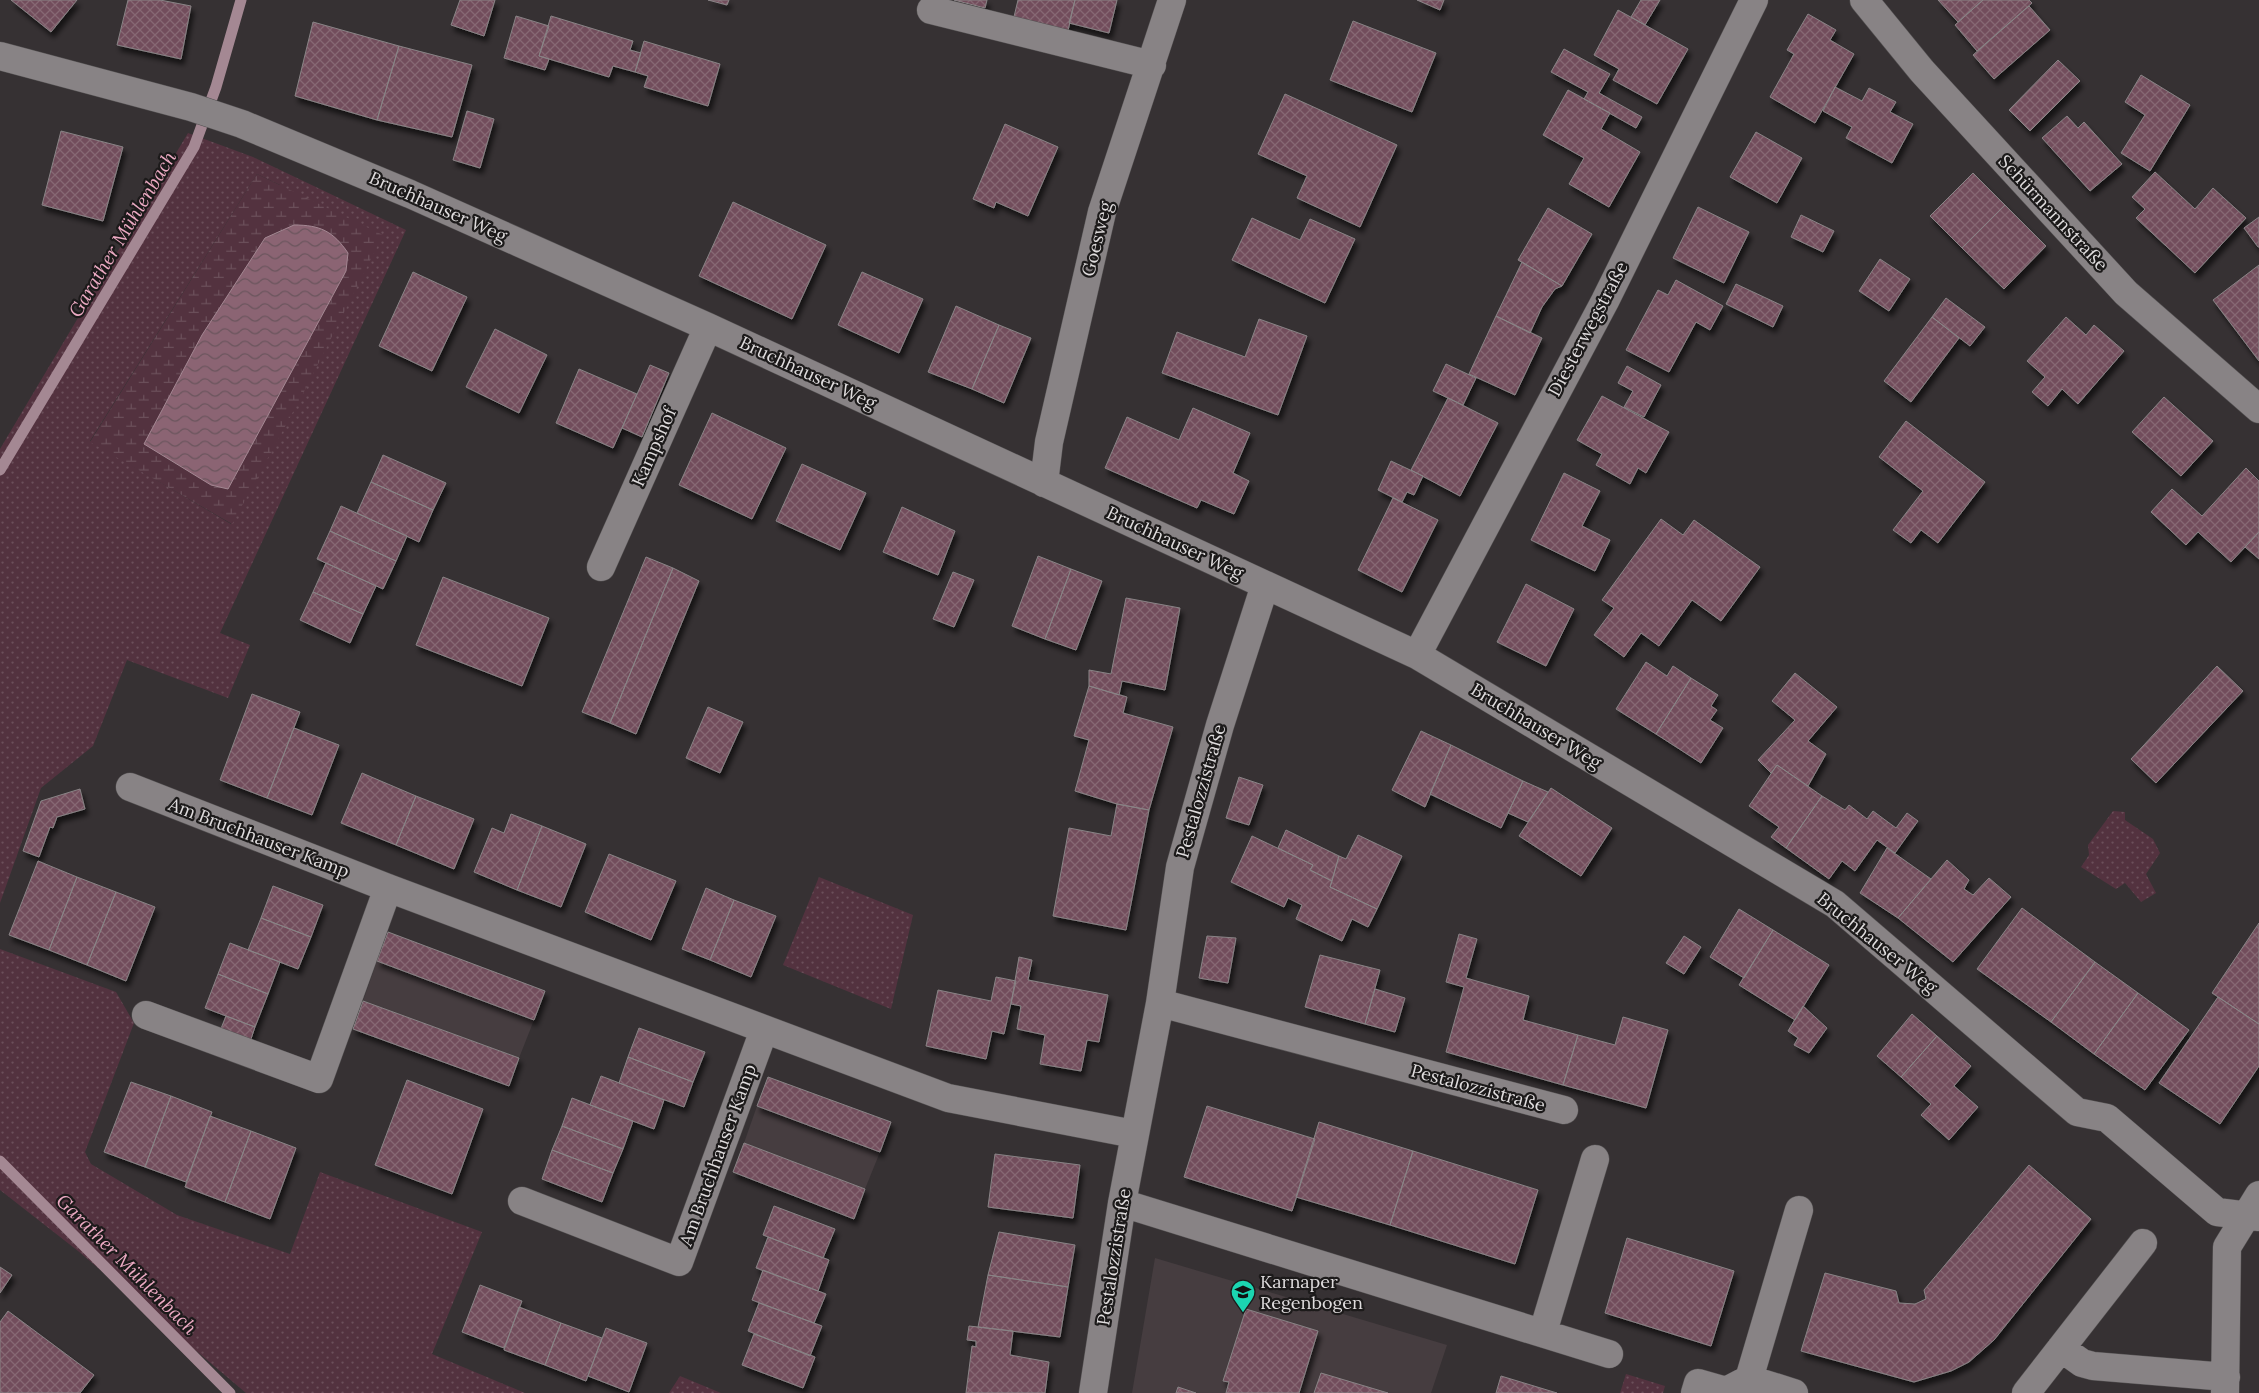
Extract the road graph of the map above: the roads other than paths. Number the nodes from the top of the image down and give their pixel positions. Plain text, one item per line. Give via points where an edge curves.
1 (1172, 0) edge
2 (1754, 0) edge
3 (1864, 0) edge
4 (931, 10) dead end
5 (0, 56) edge
6 (1152, 65) junction
7 (708, 327) junction
8 (2259, 409) edge
9 (1044, 483) junction
10 (601, 567) dead end
11 (1265, 585) junction
12 (1417, 655) junction
13 (130, 787) dead end
14 (388, 888) junction
15 (1160, 1003) junction
16 (146, 1015) dead end
17 (764, 1030) junction
18 (1564, 1110) dead end
19 (1134, 1134) junction
20 (1595, 1159) dead end
21 (522, 1201) dead end
22 (1122, 1203) junction
23 (2254, 1209) edge
24 (1799, 1210) dead end
25 (2144, 1243) dead end
26 (1543, 1332) junction
27 (2061, 1348) junction
28 (1608, 1354) dead end
29 (1749, 1379) junction
30 (2226, 1385) edge
31 (1696, 1388) edge
32 (1093, 1393) edge
33 (1794, 1393) edge
34 (2026, 1393) edge

1 - 6 street, Goesweg
2 - 12 street, Diesterwegstraße via 1605,301
3 - 8 street, Schürmannstraße via 1922,71 2126,293
4 - 6 street
5 - 7 street, Bruchhauser Weg via 191,107 229,121 410,194
6 - 9 street, Goesweg via 1102,212 1049,442
7 - 9 street, Bruchhauser Weg
7 - 10 street, Kampshof
9 - 11 street, Bruchhauser Weg
11 - 12 street, Bruchhauser Weg
11 - 15 street, Pestalozzistraße via 1220,725 1180,867
12 - 23 street, Bruchhauser Weg via 1835,904 2077,1112 2107,1118 2217,1212
13 - 14 street, Am Bruchhauser Kamp
14 - 16 street via 319,1078
14 - 17 street, Am Bruchhauser Kamp
15 - 18 street, Pestalozzistraße
15 - 19 street, Pestalozzistraße
17 - 19 street, Am Bruchhauser Kamp via 948,1098
17 - 21 street, Am Bruchhauser Kamp via 679,1262
19 - 22 street, Pestalozzistraße
20 - 26 street
22 - 26 street
22 - 32 street, Pestalozzistraße
23 - 30 street via 2227,1247
24 - 29 street
25 - 27 street
26 - 28 street
27 - 30 street via 2082,1363 2093,1366
27 - 34 street
29 - 31 street via 1726,1391
29 - 33 street

